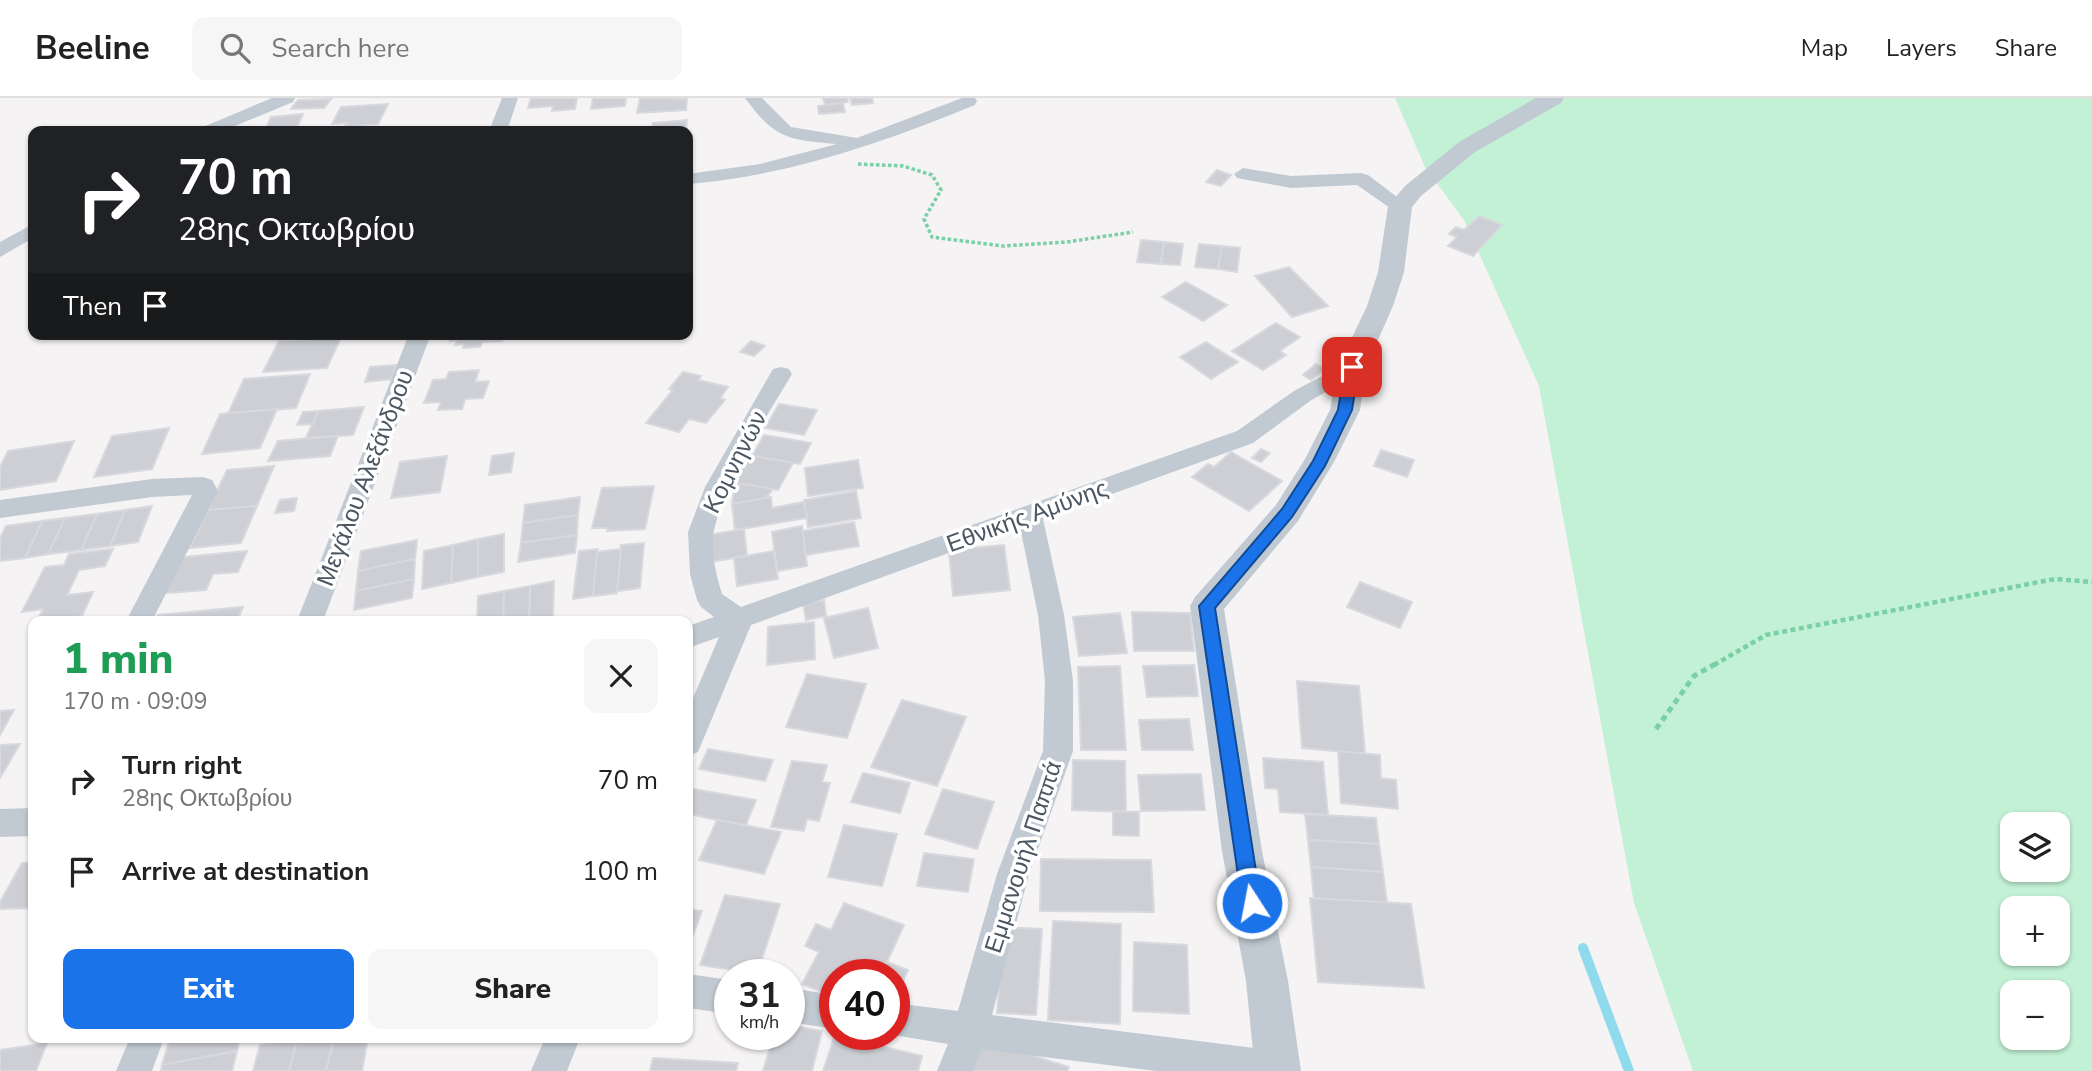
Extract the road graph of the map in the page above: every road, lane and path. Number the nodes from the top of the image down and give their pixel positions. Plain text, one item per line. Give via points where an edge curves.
1 (287, 98) edge
2 (510, 98) edge
3 (753, 98) edge
4 (1553, 98) edge
5 (969, 101) dead end
6 (1532, 104) edge
7 (221, 126) edge
8 (500, 126) edge
9 (870, 139) junction
10 (852, 163) dead end
11 (1243, 174) dead end
12 (693, 178) edge
13 (1400, 206) junction
14 (1133, 232) dead end
15 (28, 233) edge
16 (0, 251) edge
17 (418, 340) edge
18 (1352, 367) junction
19 (781, 374) dead end
20 (0, 509) edge
21 (1030, 515) junction
22 (2092, 582) edge
23 (142, 616) edge
24 (312, 616) edge
25 (740, 620) junction
26 (693, 635) edge
27 (1656, 729) dead end
28 (693, 731) edge
29 (28, 822) edge
30 (0, 823) edge
31 (693, 992) edge
32 (714, 995) edge
33 (910, 1022) edge
34 (971, 1031) junction
35 (145, 1043) edge
36 (561, 1043) edge
37 (1278, 1070) edge
38 (134, 1071) edge
39 (549, 1071) edge
40 (955, 1071) edge

1 - 7 street
2 - 8 street
3 - 9 street via 785,131 843,140
4 - 6 street
5 - 9 street
6 - 13 street via 1467,147
9 - 12 street via 802,161
10 - 14 path via 903,166 932,175 941,190 924,219 932,237 1003,246
11 - 13 street via 1291,182 1362,179
13 - 18 street via 1391,272
15 - 16 street
17 - 24 street, Μεγάλου Αλεξάνδρου
18 - 21 street, Εθνικής Αμύνης via 1245,438
18 - 37 street via 1345,410 1320,462 1287,513 1207,606
19 - 25 street, Κομνηνών via 733,456 701,531 703,574 710,600
20 - 23 street via 152,488 203,486 206,491 201,502
21 - 25 street, Εθνικής Αμύνης
21 - 34 street, Εμμανουήλ Παππά via 1059,681 1058,751 1013,874
22 - 27 path via 2055,579 1766,635 1694,676
25 - 26 street, Εθνικής Αμύνης
25 - 28 street
29 - 30 street
31 - 32 street
33 - 34 street
34 - 37 street
34 - 40 street, Εμμανουήλ Παππά
35 - 38 street
36 - 39 street

